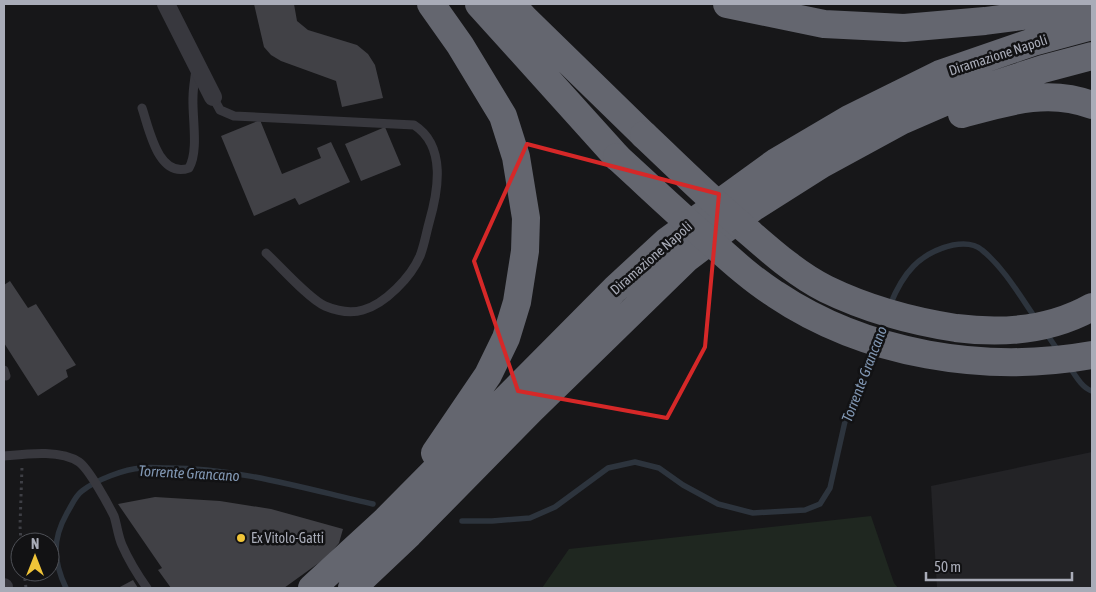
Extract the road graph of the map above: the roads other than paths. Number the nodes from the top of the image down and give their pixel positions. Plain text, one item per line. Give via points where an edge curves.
1 (166, 4) edge
2 (431, 4) edge
3 (479, 4) edge
4 (511, 4) edge
5 (727, 4) edge
6 (1092, 4) edge
7 (1092, 26) edge
8 (1092, 56) edge
9 (196, 64) junction
10 (213, 96) joint
11 (1092, 105) edge
12 (142, 108) dead end
13 (822, 164) junction
14 (266, 253) dead end
15 (1092, 307) edge
16 (1092, 355) edge
17 (4, 456) edge
18 (407, 499) junction
19 (146, 588) edge
20 (312, 588) edge
21 (352, 588) edge

1 - 9 street
2 - 18 highway via 460,45 502,116 516,157 526,218 525,251 517,302 506,338 488,375
3 - 16 highway, bridge via 617,157 754,280 776,295 856,335 895,348 966,360 1031,361
4 - 15 highway, bridge via 727,214 777,257 824,288 906,319 971,330 1000,331 1043,326 1077,316
5 - 6 highway via 824,24 904,28 985,21
7 - 18 highway, Diramazione Napoli via 1033,42 940,74 849,119 776,162 667,241 615,289
8 - 13 highway, Diramazione Napoli via 954,98 901,121
9 - 10 street
9 - 12 lane via 193,152 189,168 172,168 162,161
10 - 14 lane via 220,110 234,116 414,125 434,148 438,169 435,201 420,257 384,301 363,310 345,312 324,306
11 - 13 highway via 1056,97 1017,99 959,114
13 - 21 highway, Diramazione Napoli via 754,208 686,259
17 - 19 lane via 35,453 58,455 78,462 104,497 114,517 120,543
18 - 20 highway, Diramazione Napoli

